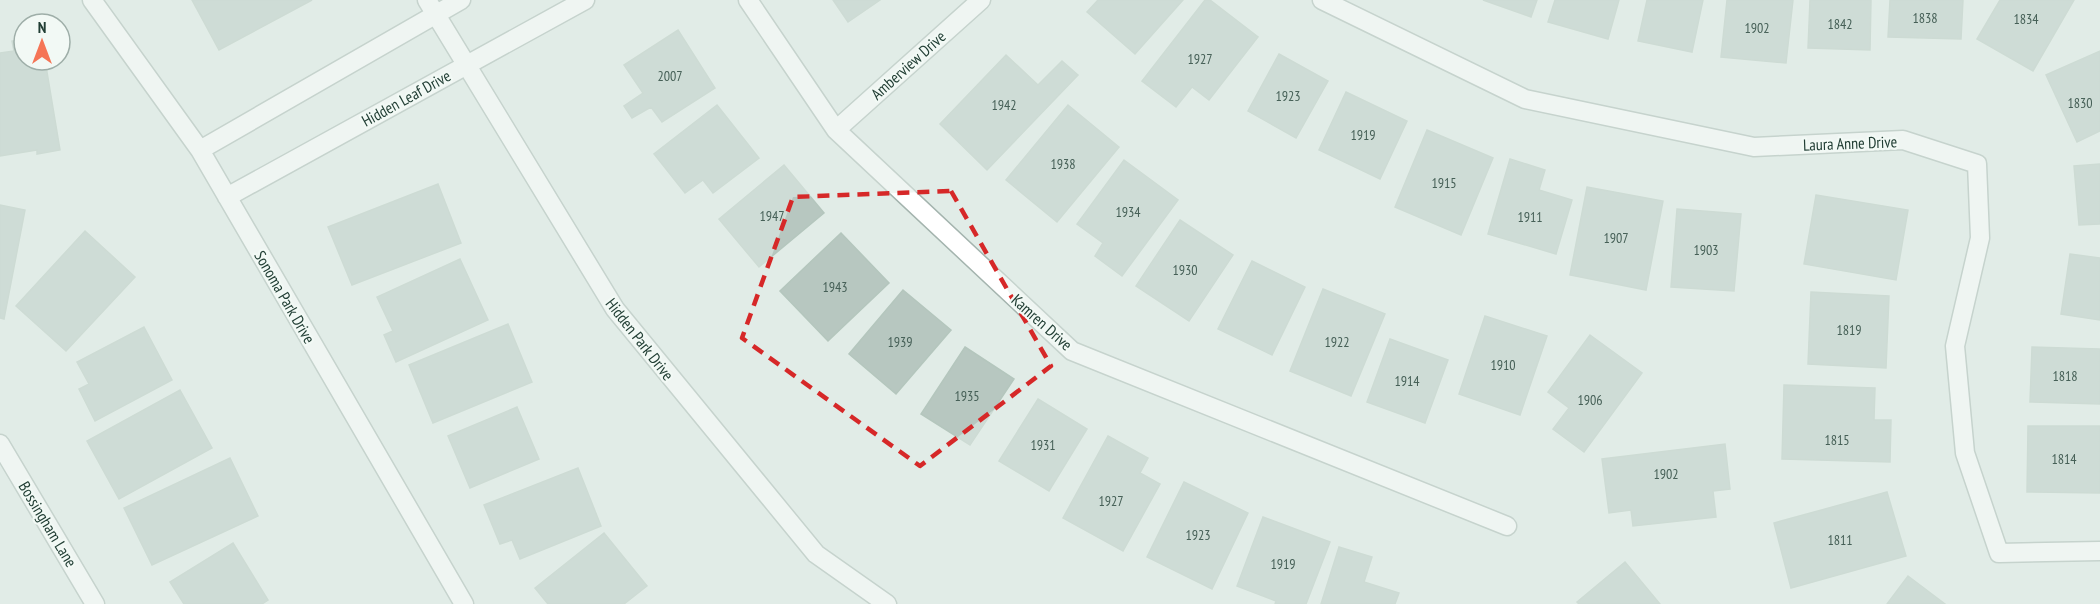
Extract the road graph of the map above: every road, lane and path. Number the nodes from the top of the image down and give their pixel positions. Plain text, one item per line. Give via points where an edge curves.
1 (92, 0) edge
2 (460, 0) edge
3 (585, 0) edge
4 (748, 0) edge
5 (981, 0) edge
6 (1322, 0) edge
7 (431, 7) edge
8 (466, 64) junction
9 (836, 130) junction
10 (200, 150) junction
11 (227, 197) junction
12 (0, 444) edge
13 (1507, 526) dead end
14 (2100, 551) edge
15 (96, 604) edge
16 (464, 604) edge
17 (887, 604) edge

1 - 10 street, Sonoma Park Drive
2 - 7 street
3 - 8 street, Hidden Leaf Drive
4 - 9 street, Kamren Drive
5 - 9 street, Amberview Drive
6 - 14 street, Laura Anne Drive via 1526,99 1754,147 1903,140 1977,164 1980,238 1955,346 1965,453 1999,553
7 - 8 street, Hidden Park Drive
7 - 10 street
8 - 11 street, Hidden Leaf Drive
8 - 17 street, Hidden Park Drive via 615,309 816,554
9 - 13 street, Kamren Drive via 1072,351
10 - 11 street, Sonoma Park Drive
11 - 16 street, Sonoma Park Drive
12 - 15 street, Bossingham Lane

